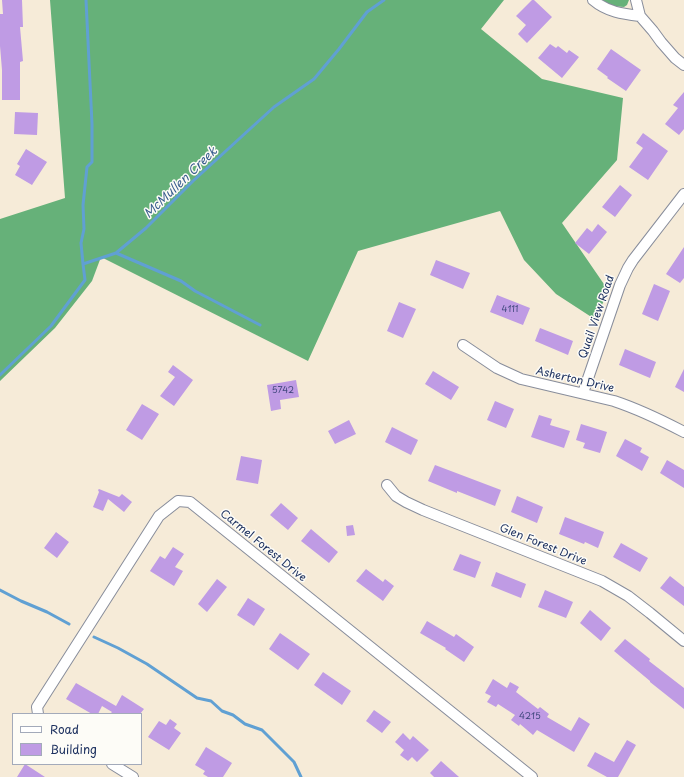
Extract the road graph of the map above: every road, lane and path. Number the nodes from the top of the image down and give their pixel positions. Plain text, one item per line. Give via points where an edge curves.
1 (593, 0) edge
2 (636, 0) edge
3 (640, 16) junction
4 (684, 65) edge
5 (684, 194) edge
6 (463, 345) dead end
7 (584, 393) junction
8 (684, 432) edge
9 (387, 485) dead end
10 (684, 641) edge
11 (38, 713) edge
12 (114, 765) edge
13 (133, 777) edge
14 (532, 777) edge

1 - 3 street via 606,9
2 - 3 street
3 - 4 street via 675,58
5 - 7 street, Quail View Road via 628,268
6 - 7 street, Asherton Drive via 497,368 522,380
7 - 8 street, Asherton Drive via 626,405
9 - 10 street, Glen Forest Drive via 396,496 417,507 602,581 628,596
11 - 14 street, Carmel Forest Drive via 37,708 159,516 178,502 190,502
12 - 13 street

